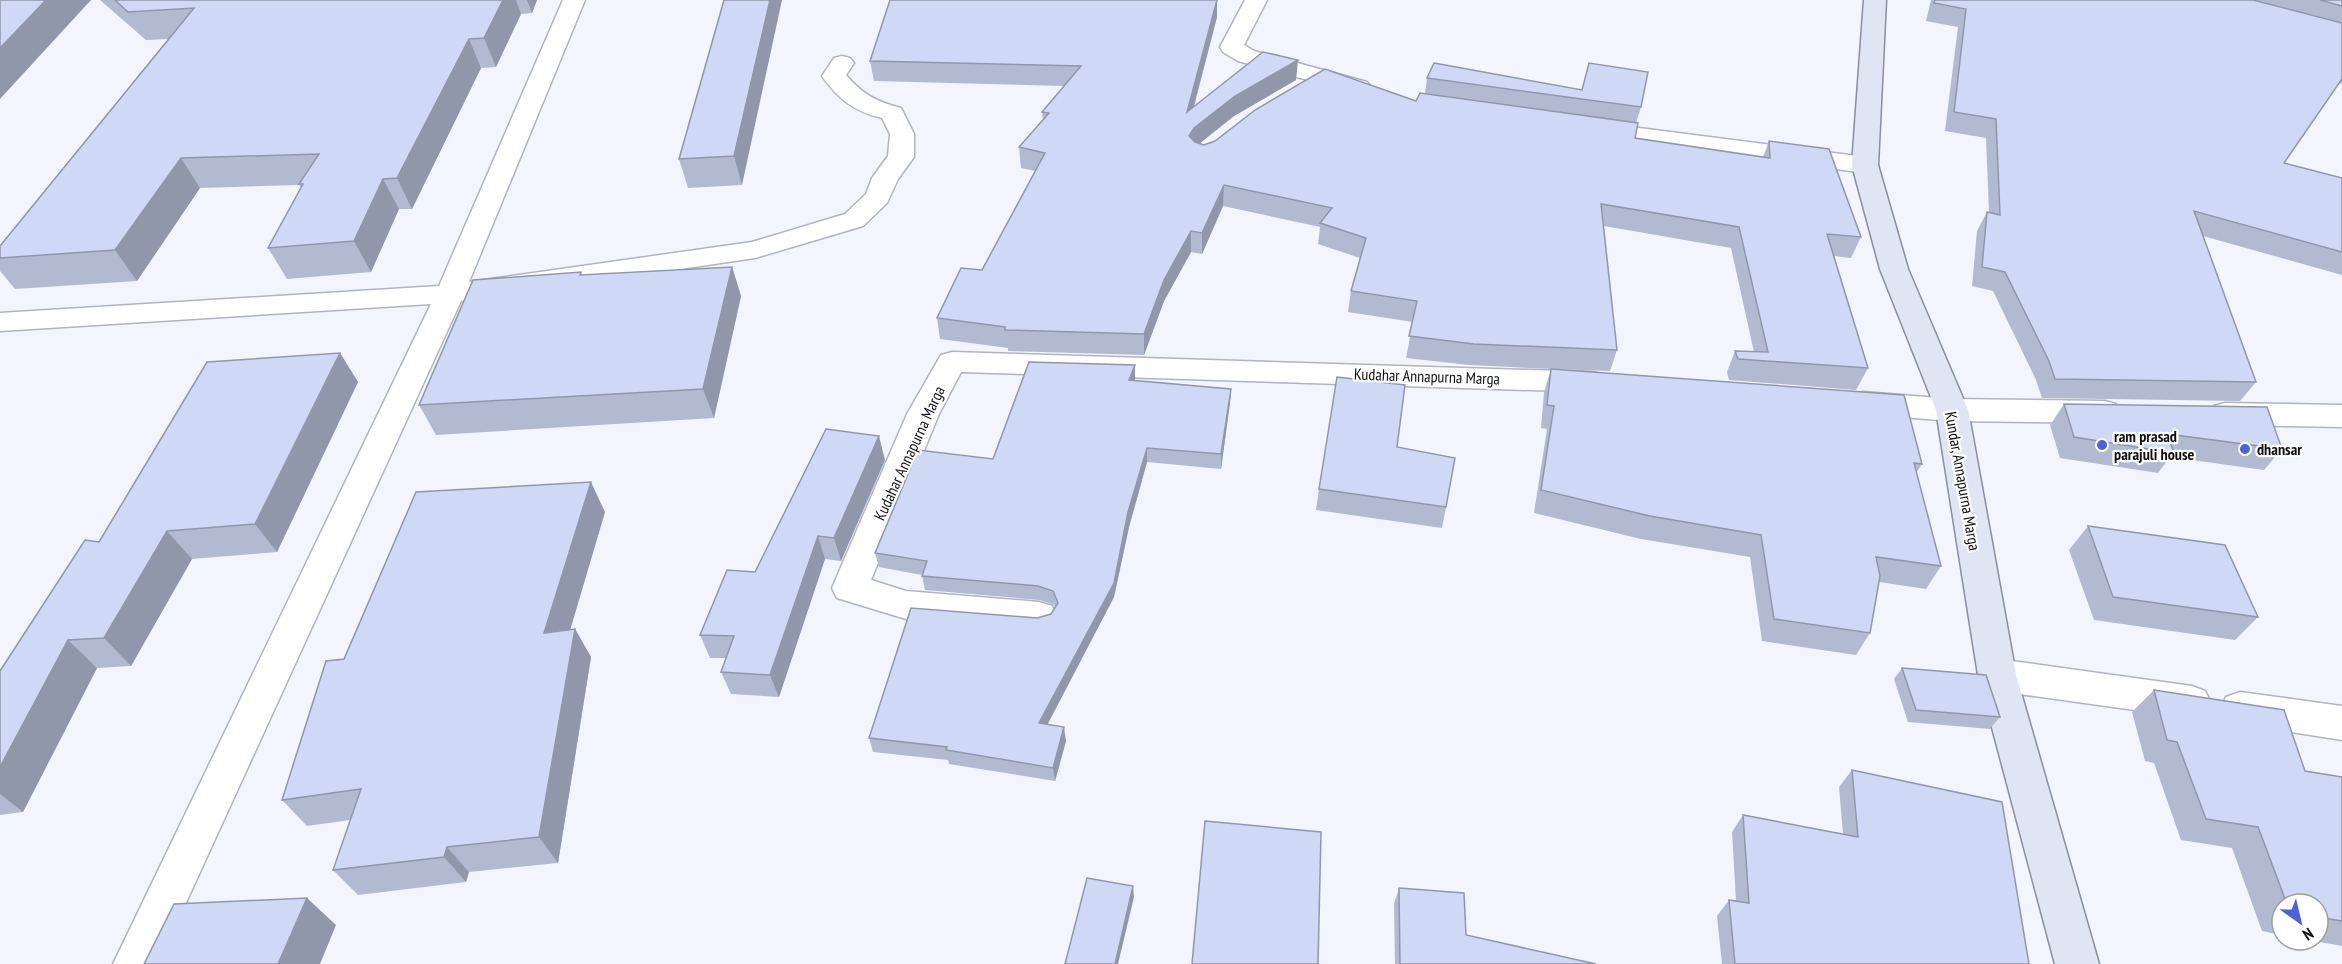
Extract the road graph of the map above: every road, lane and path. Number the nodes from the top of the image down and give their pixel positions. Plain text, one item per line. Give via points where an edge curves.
1 (574, 0) edge
2 (1256, 0) edge
3 (1875, 0) edge
4 (842, 63) dead end
5 (1322, 77) junction
6 (1376, 92) edge
7 (1292, 94) edge
8 (1571, 126) edge
9 (1864, 165) junction
10 (450, 294) junction
11 (0, 322) edge
12 (1623, 385) edge
13 (1835, 401) edge
14 (1952, 410) junction
15 (2129, 412) edge
16 (2200, 413) edge
17 (2342, 416) edge
18 (1039, 616) edge
19 (1997, 675) junction
20 (2342, 723) edge
21 (135, 964) edge
22 (2076, 964) edge

1 - 10 street
2 - 5 street via 1231,47 1246,56
3 - 9 main road, Kundar, Annapurna Marga
4 - 10 street via 834,76 851,97 870,109 892,113 902,134 901,157 885,178 878,197 854,220 755,250
5 - 6 street
5 - 7 street
8 - 9 street
9 - 14 main road, Kundar, Annapurna Marga via 1894,269
10 - 11 street
10 - 21 street
12 - 18 street, Kudahar Annapurna Marga via 952,362 923,414 850,588 906,605
13 - 14 street
14 - 15 street
14 - 19 main road, Kundar, Annapurna Marga
16 - 17 street
19 - 20 street
19 - 22 main road, Kundar, Annapurna Marga

